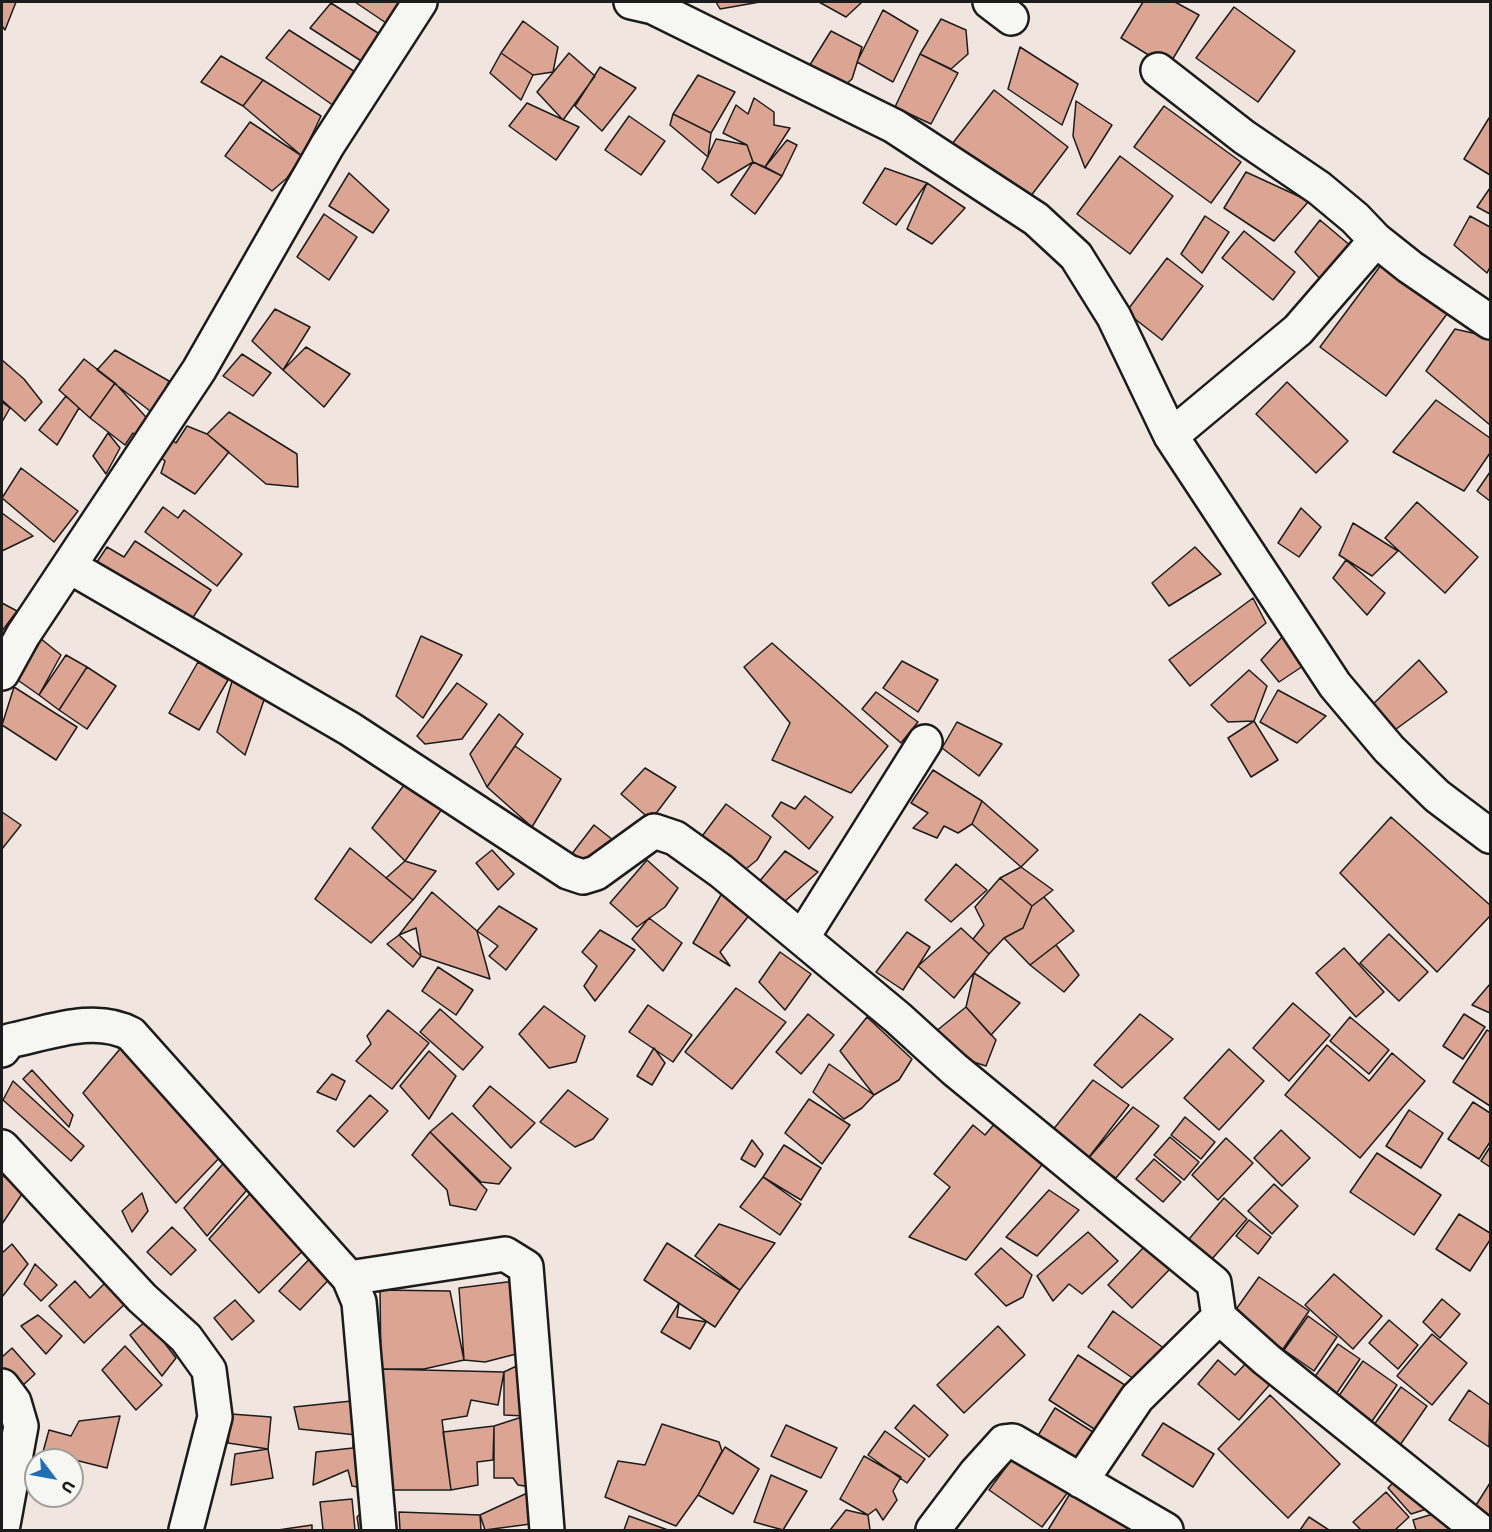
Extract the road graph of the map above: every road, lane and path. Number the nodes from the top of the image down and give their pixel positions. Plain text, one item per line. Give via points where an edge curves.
1 (420, 2) edge
2 (647, 3) edge
3 (1158, 70) dead end
4 (1376, 240) junction
5 (1491, 322) edge
6 (1171, 436) junction
7 (69, 566) junction
8 (2, 673) edge
9 (925, 742) dead end
10 (1491, 836) edge
11 (802, 938) junction
12 (2, 1050) edge
13 (2, 1147) edge
14 (349, 1278) junction
15 (1220, 1317) junction
16 (2, 1386) edge
17 (1082, 1481) junction
18 (2, 1530) edge
19 (186, 1530) edge
20 (379, 1530) edge
21 (547, 1530) edge
22 (933, 1530) edge
23 (1166, 1530) edge
24 (1479, 1530) edge

1 - 7 street via 327,146 199,370
2 - 6 street via 894,126 1036,219 1076,256 1125,338
3 - 4 street via 1319,189
4 - 5 street
4 - 6 street via 1298,330
6 - 10 street via 1335,685 1389,749 1437,796
7 - 8 street
7 - 11 street via 350,729 568,872 583,877 596,873 654,831 675,838 721,871
9 - 11 street
11 - 15 street via 954,1070 1214,1283
12 - 14 street via 9,1041 95,1024 131,1034
13 - 19 street via 142,1298 186,1338 209,1370 215,1417
14 - 20 street via 359,1302
14 - 21 street via 505,1254 526,1268
15 - 17 street via 1137,1398
15 - 24 street via 1267,1360
16 - 18 street via 14,1402 21,1426
17 - 22 street via 1026,1447 1004,1442
17 - 23 street

